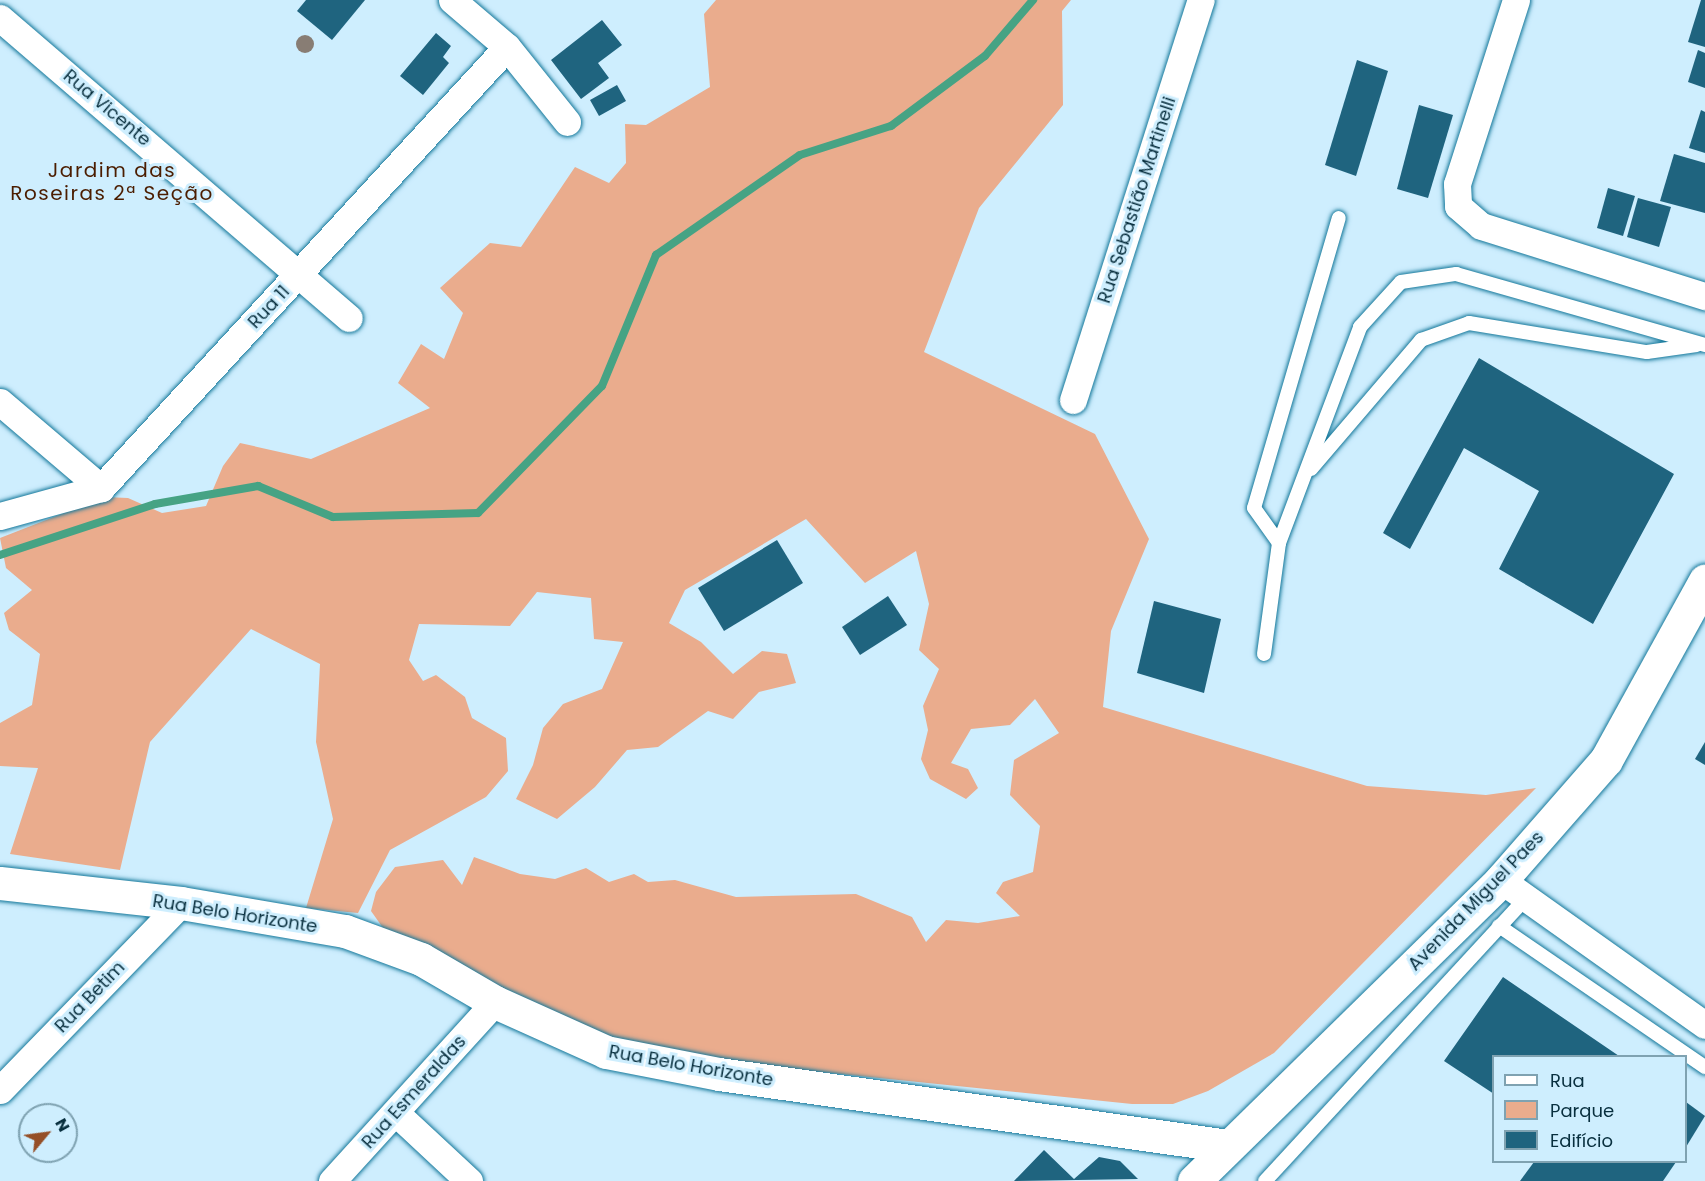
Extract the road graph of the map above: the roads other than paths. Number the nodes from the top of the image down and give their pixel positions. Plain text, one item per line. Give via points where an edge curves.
1 (452, 0) edge
2 (1201, 0) edge
3 (1516, 0) edge
4 (0, 18) edge
5 (507, 47) junction
6 (567, 122) dead end
7 (1340, 218) dead end
8 (301, 273) junction
9 (1705, 296) edge
10 (349, 318) dead end
11 (1704, 345) edge
12 (1073, 400) dead end
13 (0, 402) edge
14 (1303, 478) junction
15 (101, 488) junction
16 (0, 516) edge
17 (1279, 543) junction
18 (1705, 581) edge
19 (1264, 654) dead end
20 (0, 883) edge
21 (1513, 890) junction
22 (181, 903) junction
23 (1499, 926) junction
24 (495, 1002) junction
25 (1705, 1025) edge
26 (1705, 1067) edge
27 (0, 1090) edge
28 (396, 1113) junction
29 (1228, 1146) junction
30 (332, 1181) edge
31 (469, 1181) edge
32 (1194, 1181) edge
33 (1265, 1181) edge

1 - 5 street
2 - 12 street, Rua Sebastião Martinelli
3 - 9 street via 1457,184 1458,206 1481,226
4 - 8 street, Rua Vicente
5 - 6 street
5 - 8 street, Rua 11
7 - 17 lane via 1254,508
8 - 10 street, Rua Vicente
8 - 15 street, Rua 11
11 - 14 lane via 1647,352 1469,323 1421,340
11 - 14 lane via 1456,274 1401,282 1360,327
13 - 15 street
14 - 17 lane
15 - 16 street
17 - 19 lane
18 - 21 street, Avenida Miguel Paes via 1606,760
20 - 22 street, Rua Belo Horizonte
21 - 23 lane
21 - 25 street
21 - 29 street, Avenida Miguel Paes
22 - 24 street, Rua Belo Horizonte via 345,931 421,959
22 - 27 street, Rua Betim
23 - 26 lane
23 - 33 lane
24 - 28 street, Rua Esmeraldas
24 - 29 street, Rua Belo Horizonte via 606,1052 731,1075
28 - 30 street, Rua Esmeraldas
28 - 31 street
29 - 32 street, Avenida Miguel Paes

